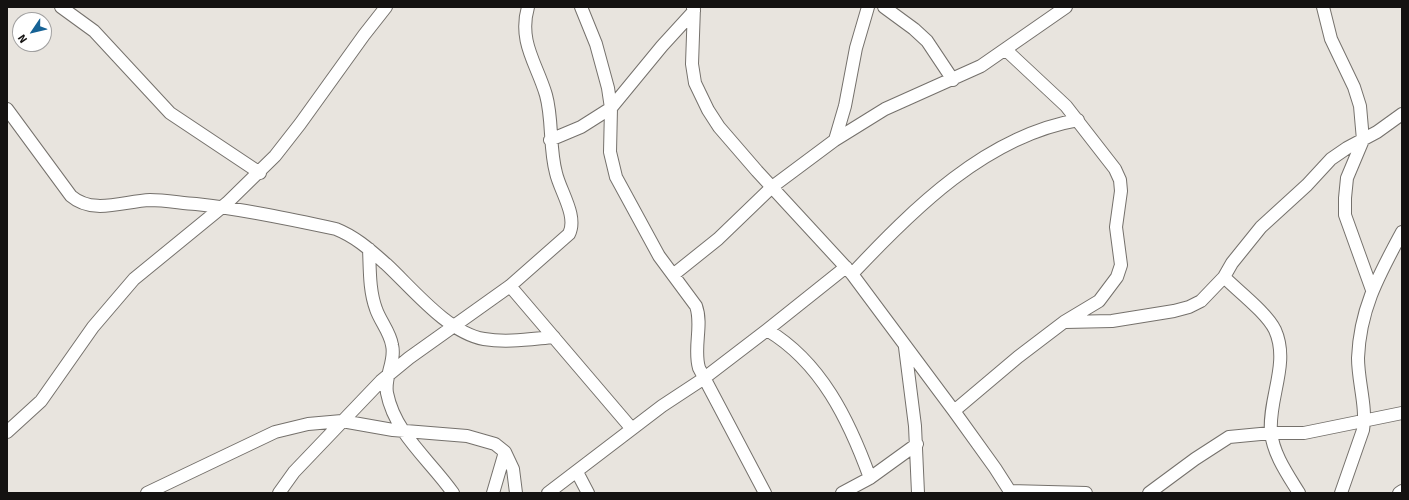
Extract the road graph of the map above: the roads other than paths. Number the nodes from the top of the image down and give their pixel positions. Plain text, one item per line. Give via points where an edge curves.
1 (61, 7) edge
2 (386, 7) edge
3 (528, 7) edge
4 (581, 7) edge
5 (868, 7) edge
6 (884, 7) edge
7 (1066, 7) edge
8 (1323, 7) edge
9 (694, 8) edge
10 (1006, 50) junction
11 (953, 80) junction
12 (611, 108) junction
13 (7, 110) edge
14 (1402, 114) edge
15 (1078, 120) junction
16 (550, 140) junction
17 (835, 140) junction
18 (1363, 140) junction
19 (260, 173) junction
20 (772, 187) junction
21 (222, 207) junction
22 (1402, 232) edge
23 (369, 249) junction
24 (849, 271) junction
25 (672, 275) junction
26 (1224, 277) junction
27 (510, 286) junction
28 (1372, 290) junction
29 (1064, 322) junction
30 (453, 327) junction
31 (767, 330) junction
32 (554, 337) junction
33 (905, 346) junction
34 (387, 376) junction
35 (703, 378) junction
36 (954, 411) junction
37 (1402, 413) edge
38 (342, 421) junction
39 (1364, 421) junction
40 (632, 429) junction
41 (402, 431) junction
42 (7, 432) edge
43 (1271, 433) junction
44 (917, 444) junction
45 (505, 452) junction
46 (577, 472) junction
47 (870, 478) junction
48 (1402, 491) edge
49 (1010, 492) edge
50 (147, 493) edge
51 (279, 493) edge
52 (453, 493) edge
53 (493, 493) edge
54 (516, 493) edge
55 (548, 493) edge
56 (588, 493) edge
57 (765, 493) edge
58 (842, 493) edge
59 (918, 493) edge
60 (1078, 493) edge
61 (1086, 493) edge
62 (1149, 493) edge
63 (1299, 493) edge
64 (1341, 493) edge
65 (1399, 493) edge

1 - 19 street via 94,31 170,113
2 - 19 street via 300,124
3 - 16 street via 526,41 546,95
4 - 12 street via 596,44
5 - 17 street
6 - 11 street via 927,42
7 - 10 street
8 - 18 street via 1331,39 1358,98
9 - 12 street
9 - 20 street via 692,64 701,99 719,127
10 - 11 street
10 - 15 street
11 - 17 street via 885,109
12 - 16 street via 581,127
12 - 25 street via 610,152 616,177 652,245
13 - 21 street via 69,193 79,202 99,206 151,200
14 - 18 street
15 - 24 street via 1024,135 982,158 917,209
15 - 29 street via 1115,169 1120,180 1116,227 1121,265 1117,277 1098,301
16 - 27 street via 556,174 572,227 566,238
17 - 20 street
18 - 26 street via 1331,159 1307,185 1270,217 1232,263
18 - 28 street via 1348,178 1345,215
19 - 21 street
20 - 24 street
20 - 25 street via 713,243
21 - 23 street via 336,229 347,233
21 - 42 street via 134,279 93,328 41,401
22 - 28 street
23 - 30 street
23 - 34 street via 373,300 392,345 393,356
24 - 31 street
24 - 33 street
25 - 35 street via 697,310 696,358
26 - 29 street via 1201,301 1190,307 1112,321
26 - 43 street via 1270,321 1275,330 1280,357
27 - 30 street
27 - 32 street
28 - 39 street via 1360,332 1358,357
29 - 36 street
30 - 32 street via 484,339 516,341
30 - 34 street
31 - 35 street
31 - 47 street via 797,350 831,395 856,440
32 - 40 street
33 - 36 street
33 - 44 street
34 - 38 street
34 - 41 street via 388,397
35 - 40 street
35 - 57 street
36 - 49 street
37 - 39 street
38 - 41 street
38 - 50 street via 308,424 275,432
38 - 51 street via 294,472
39 - 43 street via 1304,433
39 - 64 street
40 - 46 street
41 - 45 street via 467,436 495,444
41 - 52 street via 431,463
43 - 62 street via 1240,435 1221,441
43 - 63 street via 1279,457
44 - 47 street
44 - 59 street
45 - 53 street
45 - 54 street via 513,469
46 - 55 street
46 - 56 street
47 - 58 street
48 - 65 street
49 - 60 street
60 - 61 street

